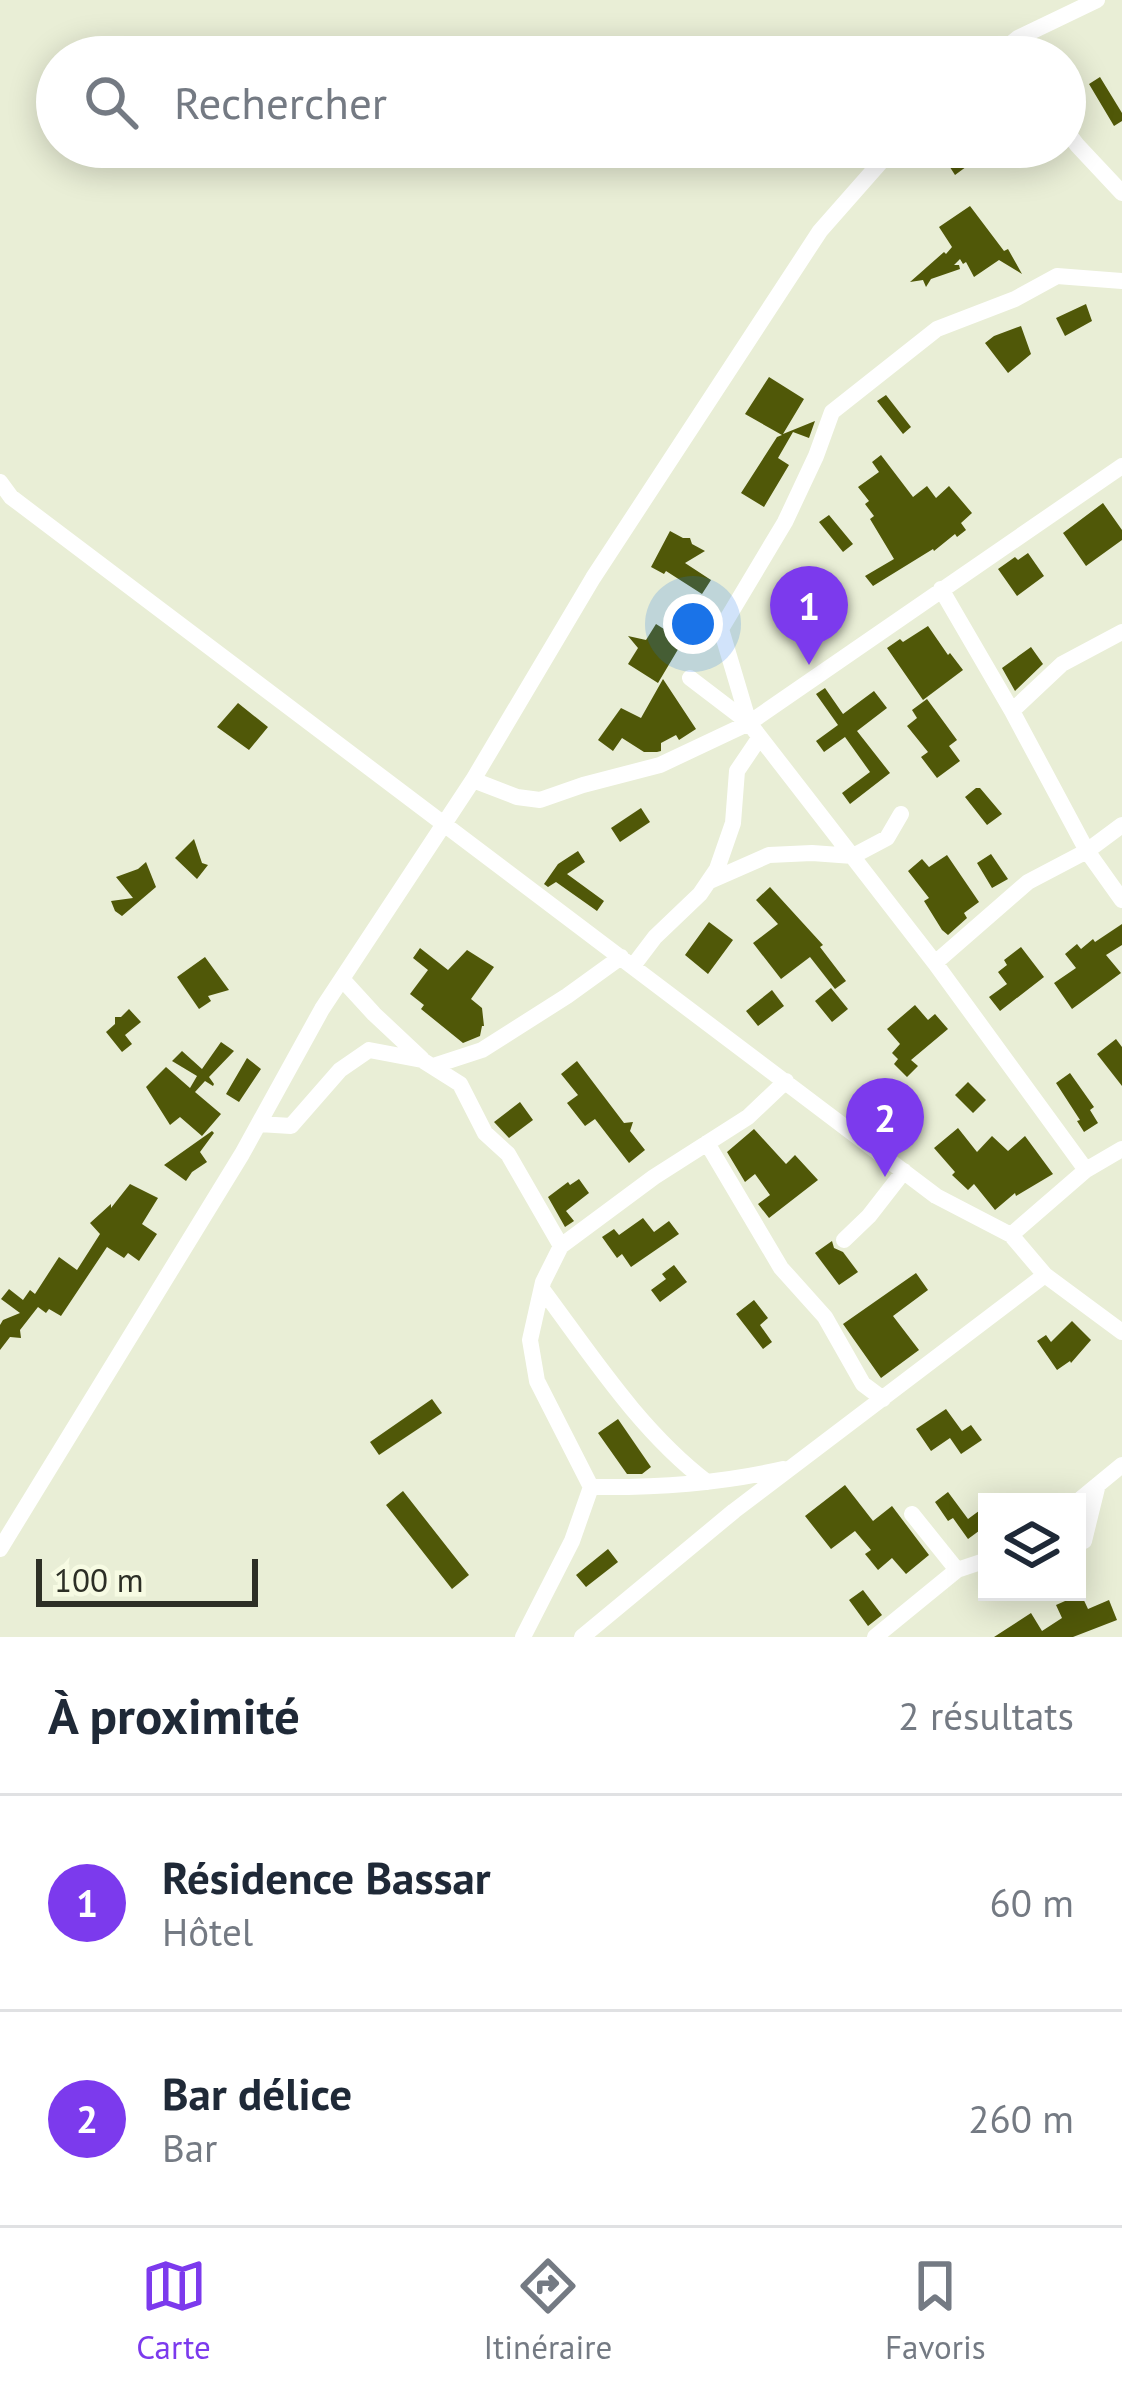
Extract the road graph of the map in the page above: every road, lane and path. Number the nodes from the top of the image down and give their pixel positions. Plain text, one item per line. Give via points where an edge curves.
1 (1097, 0) edge
2 (1022, 36) edge
3 (1086, 156) edge
4 (874, 168) edge
5 (1122, 193) edge
6 (1122, 281) edge
7 (1122, 466) edge
8 (4, 490) edge
9 (940, 590) junction
10 (1122, 632) edge
11 (690, 678) dead end
12 (1012, 711) junction
13 (754, 730) junction
14 (473, 780) junction
15 (901, 814) dead end
16 (445, 824) junction
17 (1122, 825) edge
18 (1087, 851) junction
19 (853, 856) junction
20 (710, 881) junction
21 (1122, 900) edge
22 (627, 961) junction
23 (935, 963) junction
24 (342, 979) junction
25 (427, 1063) junction
26 (785, 1081) junction
27 (259, 1124) junction
28 (707, 1143) junction
29 (1122, 1148) edge
30 (1086, 1170) junction
31 (904, 1171) junction
32 (1011, 1235) junction
33 (844, 1240) dead end
34 (561, 1246) junction
35 (1045, 1275) junction
36 (542, 1289) junction
37 (1122, 1332) edge
38 (883, 1399) junction
39 (1122, 1465) edge
40 (792, 1467) junction
41 (707, 1482) junction
42 (591, 1486) junction
43 (1097, 1487) junction
44 (1086, 1495) edge
45 (912, 1514) dead end
46 (1086, 1532) edge
47 (0, 1549) edge
48 (978, 1563) edge
49 (957, 1570) junction
50 (523, 1637) edge
51 (581, 1637) edge
52 (875, 1637) edge

1 - 2 street
3 - 5 street
4 - 14 street via 820,231 593,578
6 - 13 street via 1057,276 937,329 832,412 785,522 721,629
7 - 9 street
8 - 16 street
9 - 12 street
9 - 13 street
10 - 12 street via 1062,664
11 - 13 street
12 - 18 street
13 - 14 street via 540,800
13 - 19 street
13 - 20 street
14 - 16 street
15 - 19 street via 887,838
16 - 22 street
16 - 24 street
17 - 18 street
18 - 21 street
18 - 23 street via 1028,882
19 - 20 street via 769,855
19 - 23 street
20 - 22 street
22 - 25 street via 482,1049
22 - 26 street
23 - 30 street
24 - 25 street
24 - 27 street
25 - 27 street via 369,1050 291,1126
25 - 34 street via 460,1084
26 - 28 street
26 - 31 street
27 - 47 street
28 - 34 street
28 - 38 street via 781,1268 825,1317 862,1384
29 - 30 street
30 - 32 street
31 - 32 street
31 - 33 street
32 - 35 street
34 - 36 street
35 - 37 street
35 - 38 street
36 - 41 street via 643,1420
36 - 42 street via 530,1340 538,1381
38 - 40 street
39 - 43 street
40 - 41 street
40 - 51 street
41 - 42 street
42 - 50 street
43 - 44 street
43 - 46 street
45 - 49 street
48 - 49 street
49 - 52 street

